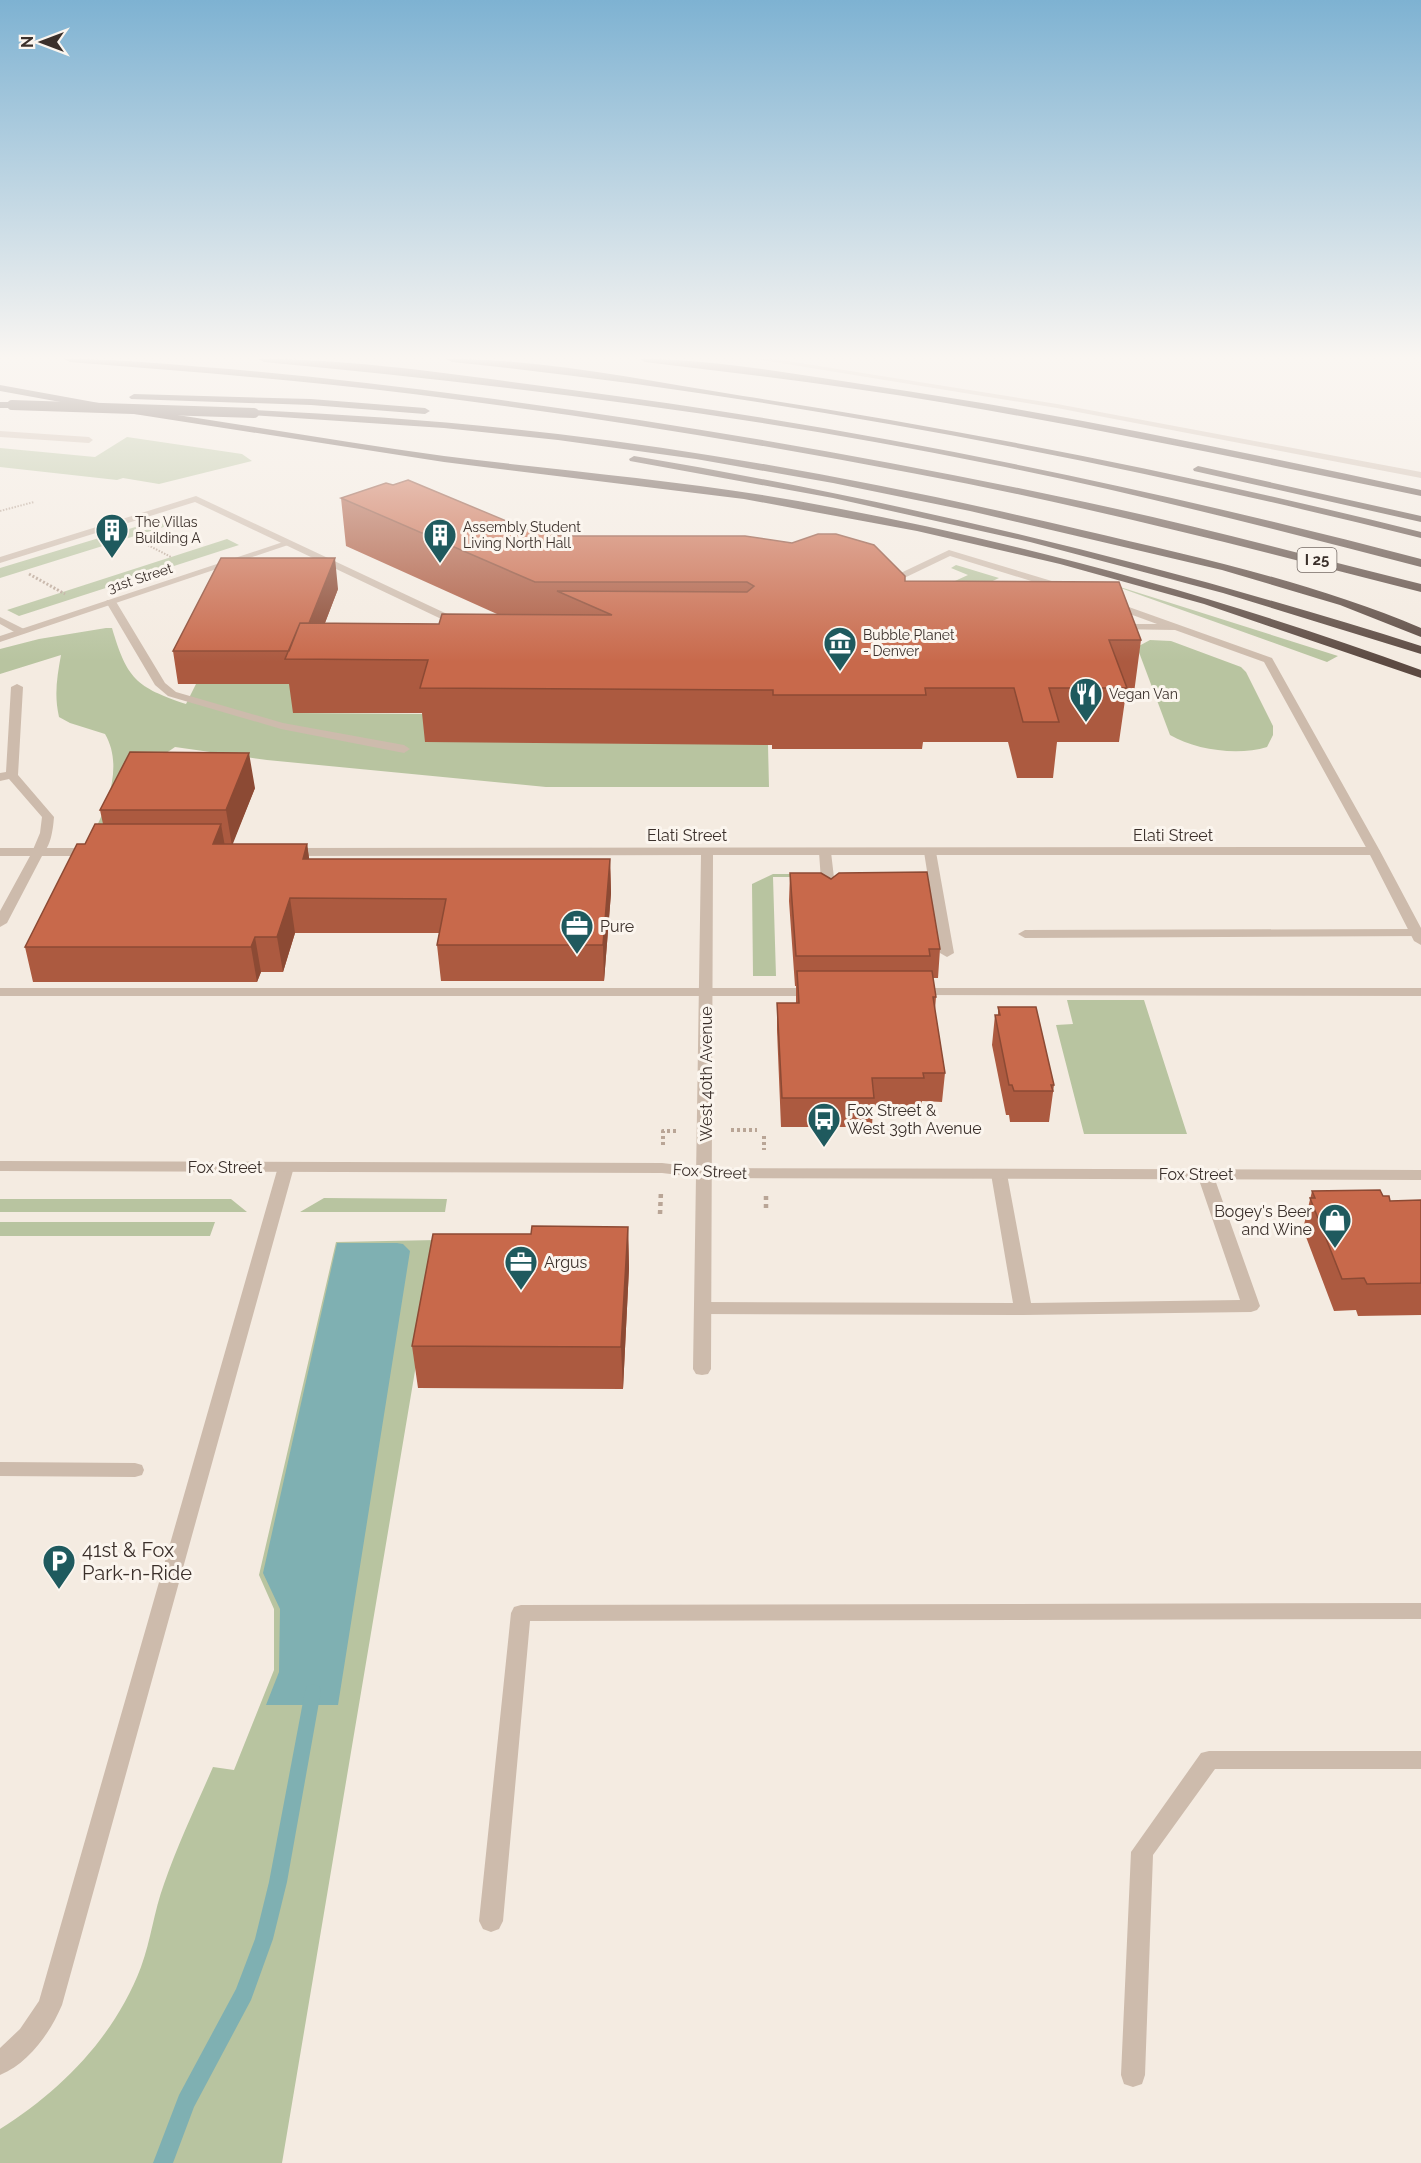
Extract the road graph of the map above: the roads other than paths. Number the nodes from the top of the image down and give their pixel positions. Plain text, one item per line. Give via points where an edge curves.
1 (456, 460) edge
2 (525, 460) edge
3 (639, 460) edge
4 (716, 460) edge
5 (868, 460) edge
6 (975, 460) edge
7 (1095, 460) edge
8 (1266, 460) edge
9 (1342, 460) edge
10 (823, 466) dead end
11 (903, 466) junction
12 (1184, 466) dead end
13 (1421, 475) edge
14 (808, 491) junction
15 (1421, 493) edge
16 (1421, 519) edge
17 (1421, 535) edge
18 (289, 543) junction
19 (0, 560) edge
20 (1421, 562) edge
21 (1020, 575) junction
22 (1010, 580) edge
23 (1421, 588) edge
24 (1072, 590) edge
25 (910, 594) edge
26 (1098, 599) edge
27 (111, 602) junction
28 (0, 620) edge
29 (1107, 627) edge
30 (1175, 627) junction
31 (468, 628) edge
32 (22, 632) junction
33 (1421, 633) edge
34 (0, 639) edge
35 (1421, 650) edge
36 (1421, 674) edge
37 (17, 687) dead end
38 (404, 748) dead end
39 (6, 776) edge
40 (0, 852) edge
41 (38, 852) junction
42 (109, 852) edge
43 (279, 852) edge
44 (707, 852) junction
45 (825, 852) junction
46 (930, 852) junction
47 (1374, 852) junction
48 (830, 901) edge
49 (0, 924) edge
50 (1025, 934) dead end
51 (1419, 937) edge
52 (947, 953) dead end
53 (0, 992) edge
54 (706, 992) junction
55 (834, 992) edge
56 (906, 992) edge
57 (1421, 992) edge
58 (0, 1166) edge
59 (286, 1167) junction
60 (705, 1173) junction
61 (999, 1174) junction
62 (1204, 1174) junction
63 (1421, 1175) edge
64 (703, 1308) junction
65 (1023, 1309) junction
66 (702, 1369) dead end
67 (0, 1469) edge
68 (135, 1470) dead end
69 (1421, 1611) edge
70 (1421, 1760) edge
71 (491, 1921) dead end
72 (0, 2063) edge
73 (1133, 2075) dead end

1 - 36 highway via 717,491 914,527 1089,568 1212,603
2 - 14 highway
3 - 14 highway
4 - 33 highway via 890,491 1072,530 1256,577 1360,608
5 - 11 highway, I 25
6 - 20 highway via 1133,491
7 - 17 highway
8 - 15 highway
9 - 13 street
10 - 11 highway
11 - 23 highway, I 25 via 1212,533
12 - 16 highway
14 - 35 highway via 976,526 1188,579
18 - 19 street via 196,499
18 - 27 street, 31st Street
18 - 31 street
21 - 22 street
21 - 24 street
21 - 25 street via 949,553 893,579
26 - 30 street
27 - 32 street, 31st Street
27 - 38 street via 161,685 172,694 281,726
28 - 32 street
29 - 30 street
30 - 47 street via 1268,660
32 - 34 street, 31st Street
37 - 39 street
39 - 41 street via 48,817
40 - 41 street
41 - 42 street
41 - 49 street
43 - 44 street, Elati Street
44 - 45 street, Elati Street
44 - 54 street, West 40th Avenue
45 - 46 street, Elati Street
45 - 48 street
46 - 47 street, Elati Street
46 - 52 street
47 - 51 street
50 - 51 street
53 - 54 street
54 - 55 street
54 - 60 street, West 40th Avenue
56 - 57 street
58 - 59 street, Fox Street
59 - 60 street, Fox Street via 662,1168
59 - 72 street via 50,2005 22,2048
60 - 61 street, Fox Street
60 - 64 street, West 40th Avenue
61 - 62 street, Fox Street
61 - 65 street
62 - 63 street, Fox Street
62 - 65 street via 1251,1306
64 - 65 street
64 - 66 street, West 40th Avenue
67 - 68 street
69 - 71 street via 521,1614
70 - 73 street via 1209,1760 1142,1852

